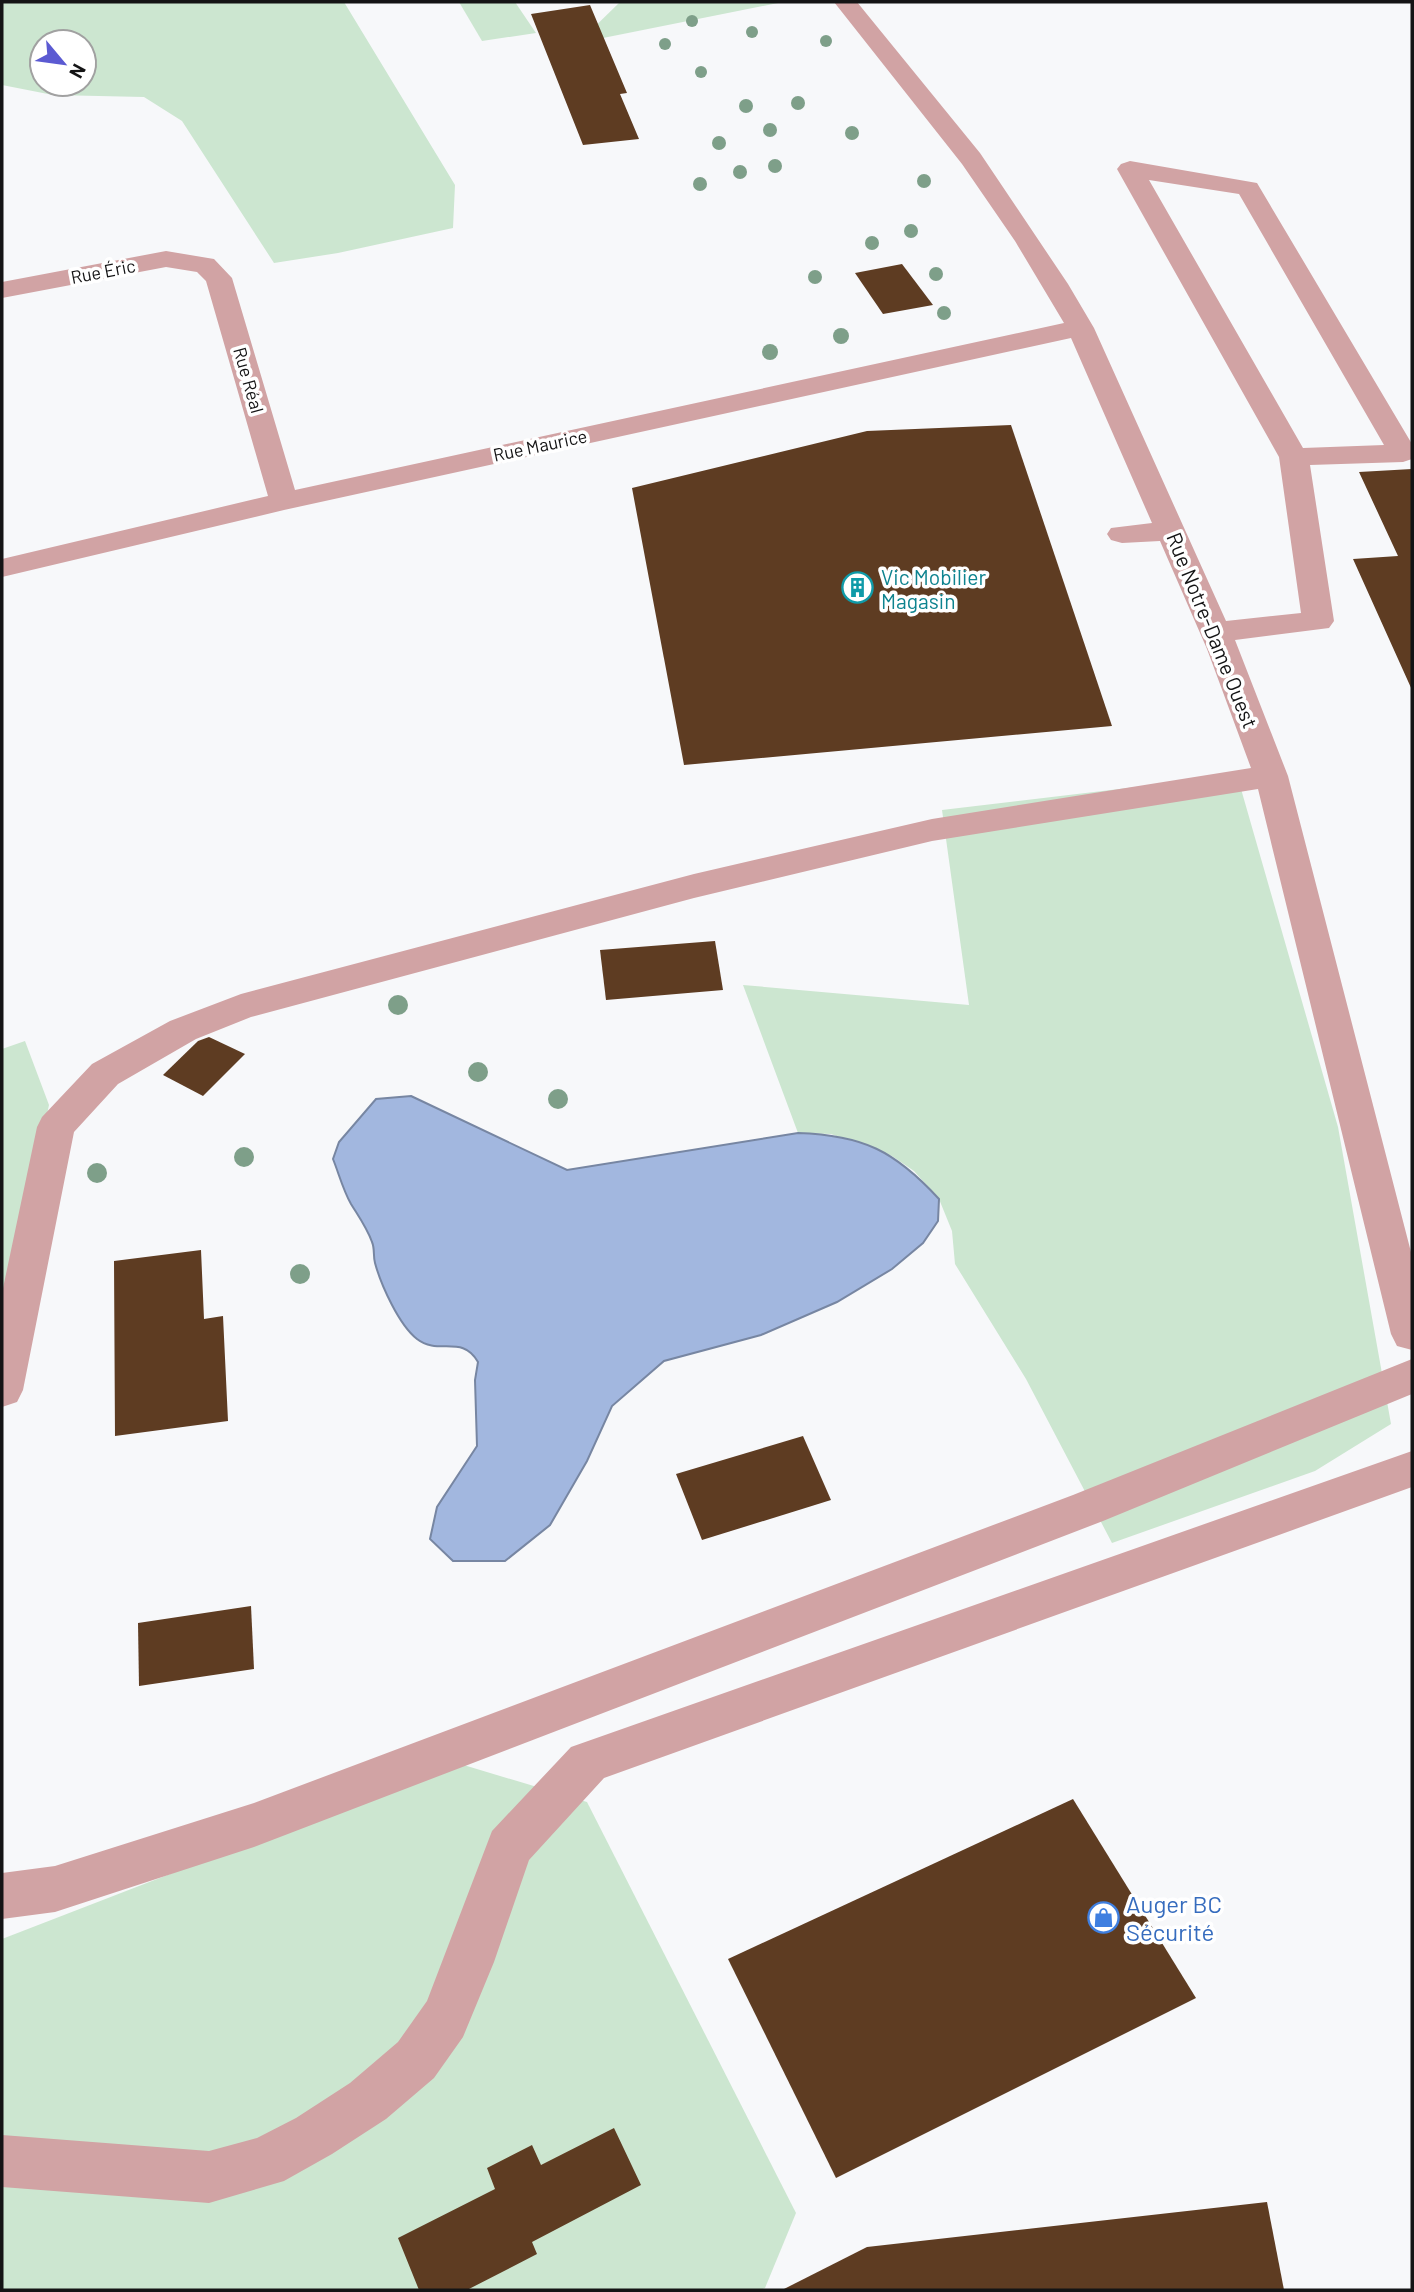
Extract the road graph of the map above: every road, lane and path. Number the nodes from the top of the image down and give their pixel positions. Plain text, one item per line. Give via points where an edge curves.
1 (845, 2) edge
2 (205, 265) joint
3 (2, 290) edge
4 (1080, 328) junction
5 (1294, 457) junction
6 (284, 501) junction
7 (1172, 531) junction
8 (1122, 534) dead end
9 (2, 568) edge
10 (1216, 632) junction
11 (1271, 776) junction
12 (1412, 1334) edge
13 (1412, 1376) edge
14 (2, 1390) edge
15 (1412, 1469) edge
16 (2, 1896) edge
17 (2, 2161) edge

1 - 4 street, Rue Notre-Dame Ouest via 963,144 1055,281
2 - 3 street, Rue Éric via 166,259
2 - 6 street, Rue Réal via 219,278
4 - 6 street, Rue Maurice
4 - 7 street, Rue Notre-Dame Ouest
5 - 5 street via 1253,385 1130,169 1248,188 1403,453
5 - 10 street via 1318,621
6 - 9 street, Rue Maurice
7 - 8 street
7 - 10 street, Rue Notre-Dame Ouest
10 - 11 street, Rue Notre-Dame Ouest
11 - 12 street, Rue Notre-Dame Ouest
11 - 14 street via 932,830 694,886 307,989 241,1007 183,1030 105,1074 56,1127
13 - 16 street via 1075,1513 254,1825 55,1889
15 - 17 street via 588,1762 509,1847 446,2019 416,2060 368,2102 265,2162 209,2177

